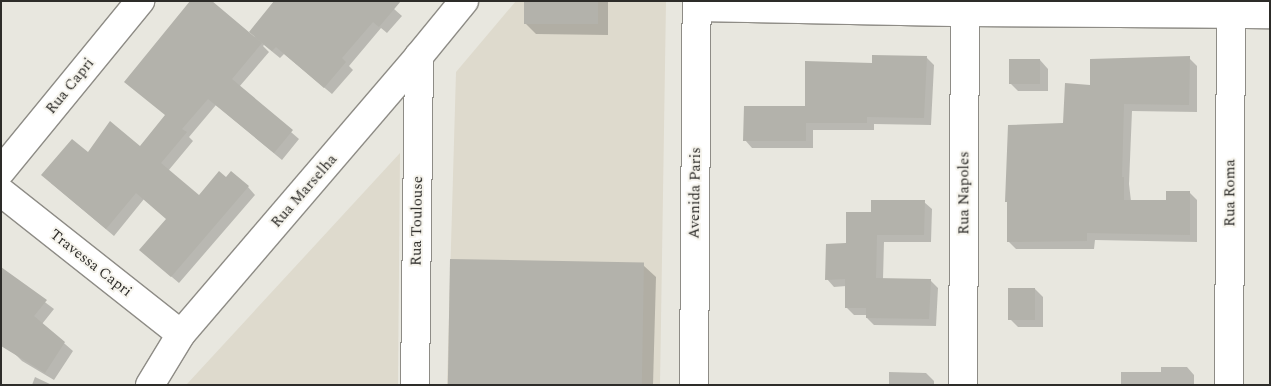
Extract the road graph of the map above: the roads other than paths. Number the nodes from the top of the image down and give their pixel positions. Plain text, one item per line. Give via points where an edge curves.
1 (140, 1) edge
2 (464, 1) edge
3 (697, 4) edge
4 (965, 7) edge
5 (1231, 8) edge
6 (1270, 14) edge
7 (419, 56) junction
8 (1, 171) edge
9 (1, 192) edge
10 (181, 334) junction
11 (150, 385) edge
12 (415, 385) edge
13 (694, 385) edge
14 (963, 385) edge
15 (1229, 385) edge

1 - 8 street, Rua Capri
2 - 7 street, Rua Marselha
3 - 4 street
3 - 13 street, Avenida Paris
4 - 5 street
4 - 14 street, Rua Napoles
5 - 6 street
5 - 15 street, Rua Roma
7 - 10 street, Rua Marselha
7 - 12 street, Rua Toulouse
9 - 10 street, Travessa Capri
10 - 11 street, Rua Marselha

